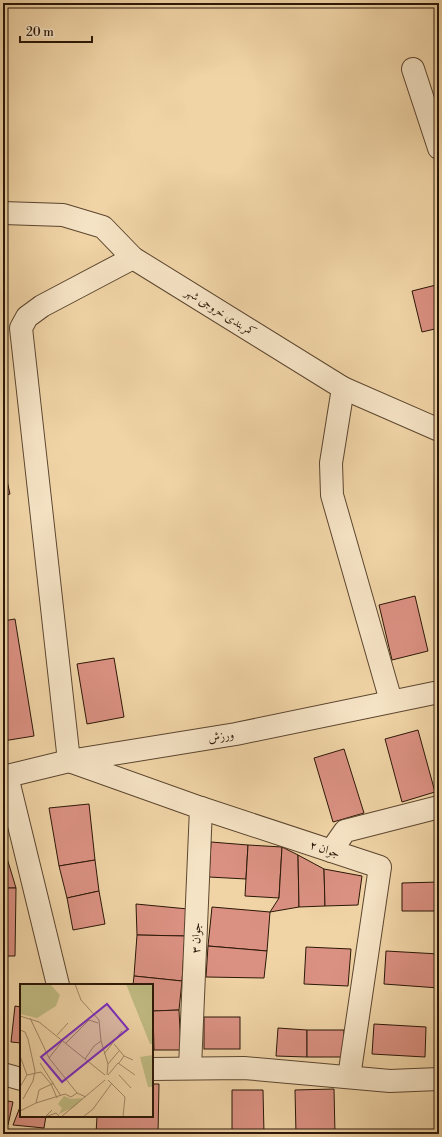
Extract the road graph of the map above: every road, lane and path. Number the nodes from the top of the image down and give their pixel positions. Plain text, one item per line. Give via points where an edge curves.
1 (413, 69) dead end
2 (439, 148) edge
3 (3, 213) edge
4 (133, 258) junction
5 (343, 388) junction
6 (439, 430) edge
7 (439, 692) edge
8 (391, 701) junction
9 (69, 761) junction
10 (5, 777) edge
11 (439, 807) edge
12 (201, 808) junction
13 (332, 851) junction
14 (58, 984) edge
15 (190, 1068) junction
16 (153, 1069) edge
17 (3, 1074) edge
18 (349, 1077) junction
19 (20, 1079) edge
20 (439, 1079) edge

1 - 2 street
3 - 4 street, کمربندی خروجی شهر via 63,215 103,227
4 - 5 street, کمربندی خروجی شهر
4 - 9 street via 42,306 27,317 21,328
5 - 6 street, کمربندی خروجی شهر
5 - 8 street via 331,463 332,495
7 - 8 street, ورزش
8 - 9 street, ورزش via 236,734
9 - 10 street, ورزش
9 - 12 street, جوان ۲
10 - 14 street
11 - 13 street via 345,831
12 - 13 street, جوان ۲
12 - 15 street, جوان ۳
13 - 18 street, جوان ۲ via 380,867
15 - 16 street
15 - 18 street via 244,1068
17 - 19 street
18 - 20 street via 390,1081

